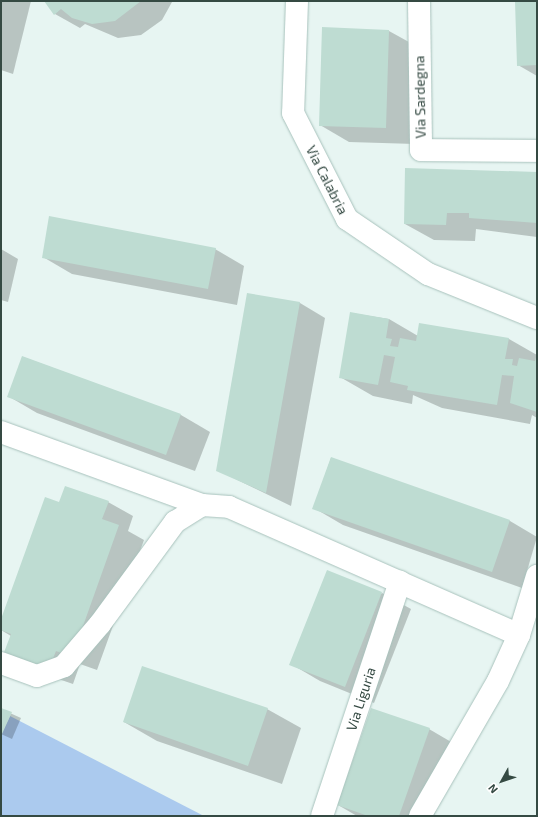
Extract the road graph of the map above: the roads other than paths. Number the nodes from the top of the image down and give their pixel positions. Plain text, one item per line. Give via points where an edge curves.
1 (297, 1) edge
2 (419, 1) edge
3 (537, 151) edge
4 (537, 318) edge
5 (1, 432) edge
6 (202, 505) junction
7 (537, 576) edge
8 (400, 582) junction
9 (519, 635) junction
10 (1, 663) edge
11 (322, 816) edge
12 (420, 816) edge

1 - 4 street, Via Calabria via 293,113 347,219 428,274
2 - 3 street, Via Sardegna via 421,150
5 - 6 street
6 - 8 street via 229,507
6 - 10 street via 174,522 100,624 64,666 37,676
7 - 9 street
8 - 9 street
8 - 11 street, Via Liguria
9 - 12 street via 498,681

